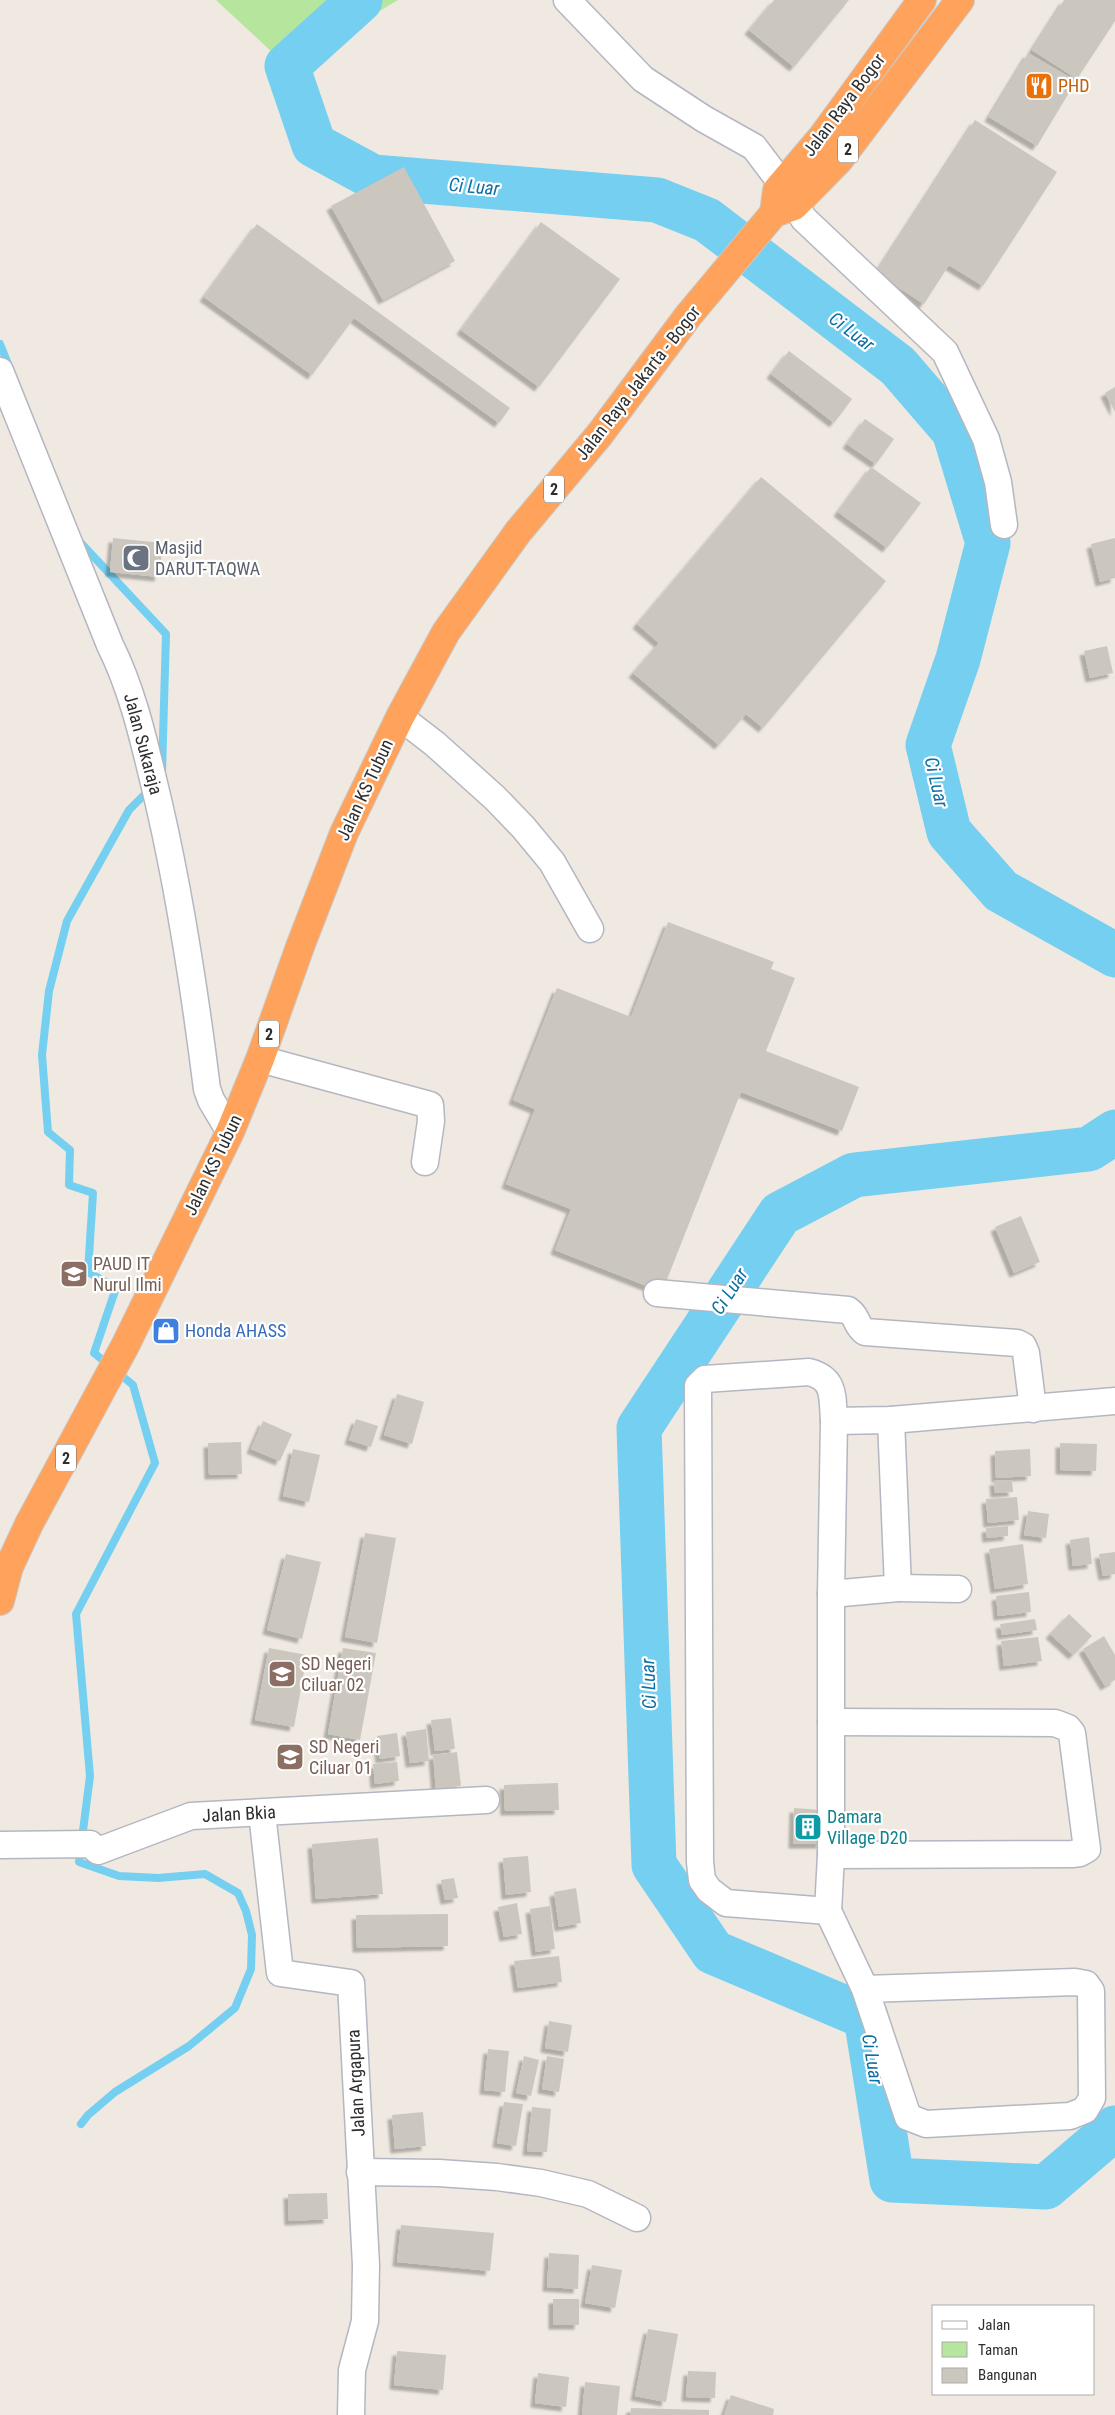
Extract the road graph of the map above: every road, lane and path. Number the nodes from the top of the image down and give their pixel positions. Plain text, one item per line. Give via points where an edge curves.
1 (567, 0) edge
2 (922, 0) edge
3 (960, 0) edge
4 (780, 205) junction
5 (0, 371) edge
6 (1004, 525) dead end
7 (400, 717) junction
8 (590, 928) dead end
9 (260, 1059) junction
10 (230, 1132) junction
11 (425, 1162) dead end
12 (658, 1292) dead end
13 (1115, 1401) edge
14 (1033, 1409) junction
15 (891, 1420) junction
16 (834, 1421) junction
17 (4, 1567) edge
18 (898, 1588) junction
19 (958, 1590) dead end
20 (831, 1594) junction
21 (0, 1601) edge
22 (831, 1722) junction
23 (486, 1800) dead end
24 (262, 1813) junction
25 (0, 1845) edge
26 (831, 1855) junction
27 (828, 1911) junction
28 (865, 1989) junction
29 (360, 2172) junction
30 (637, 2218) dead end
31 (351, 2415) edge

1 - 4 street via 643,79 754,147
2 - 4 highway, Jalan Raya Bogor / 2 via 822,137
3 - 4 highway, Jalan Raya Bogor / 2 via 838,160
4 - 6 street via 804,219 945,352 986,439 998,482
4 - 7 highway, Jalan Raya Jakarta - Bogor / 2 via 688,316 600,434 518,532 446,632
5 - 10 street, Jalan Sukaraja via 124,673 161,811 186,943 207,1089
7 - 8 street via 495,798 523,827 552,862
7 - 9 highway, Jalan KS Tubun / 2 via 344,833
9 - 10 highway, Jalan KS Tubun / 2
9 - 11 street via 430,1105
10 - 17 highway, Jalan KS Tubun / 2 via 125,1346
12 - 14 street via 848,1310 865,1332 1017,1342 1026,1353
13 - 14 street
14 - 15 street
15 - 16 street
15 - 18 street
16 - 20 street
16 - 27 street via 832,1389 820,1375 809,1372 705,1379 698,1386 702,1880 709,1890 726,1902
17 - 21 highway, Jalan KS Tubun / 2
18 - 19 street
18 - 20 street
20 - 22 street
22 - 26 street
22 - 26 street via 1055,1723 1068,1728 1072,1732 1087,1849 1072,1854
23 - 24 street, Jalan Bkia
24 - 25 street, Jalan Bkia via 192,1816 98,1851 90,1844
24 - 29 street, Jalan Argapura via 280,1973 351,1983
26 - 27 street
27 - 28 street
28 - 28 street via 908,2117 914,2120 926,2124 1070,2116 1085,2110 1092,2098 1091,1991 1086,1984
29 - 30 street via 439,2173 541,2183 588,2194
29 - 31 street, Jalan Argapura via 366,2265 365,2321 352,2370

